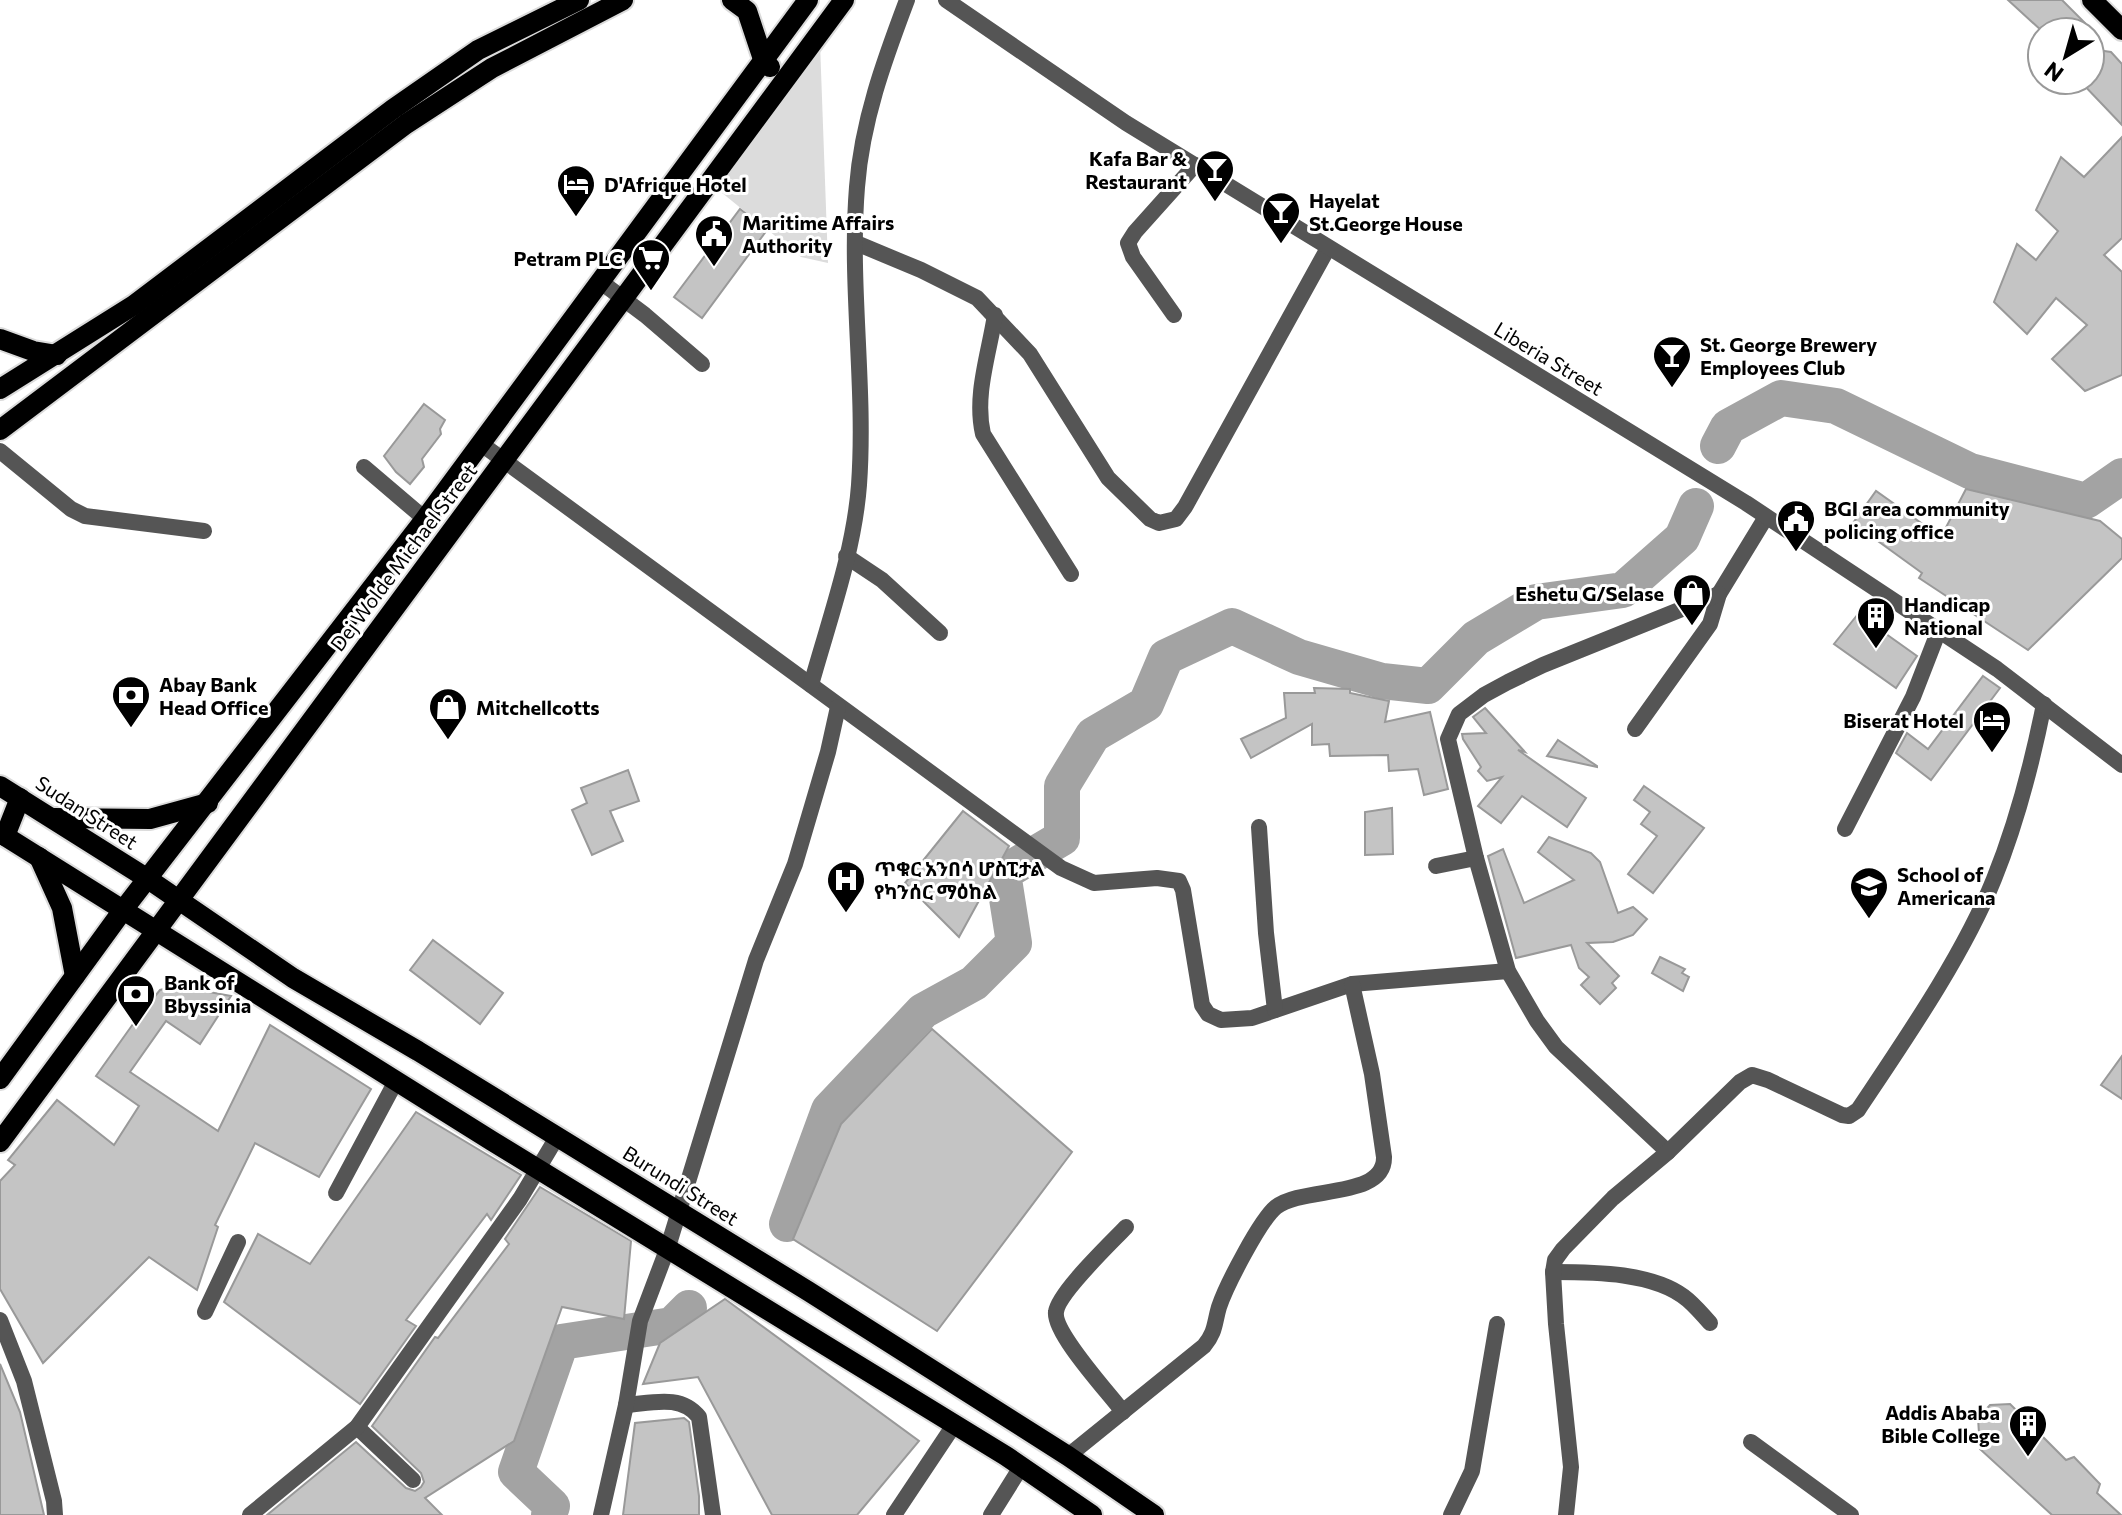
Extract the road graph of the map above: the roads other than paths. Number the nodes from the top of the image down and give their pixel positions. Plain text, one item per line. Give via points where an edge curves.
1 (579, 0) edge
2 (623, 0) edge
3 (732, 0) edge
4 (808, 0) edge
5 (844, 0) edge
6 (907, 0) edge
7 (946, 0) edge
8 (2092, 0) edge
9 (2111, 0) edge
10 (2122, 11) edge
11 (2122, 30) edge
12 (764, 62) junction
13 (786, 79) junction
14 (399, 116) junction
15 (1195, 165) junction
16 (856, 243) junction
17 (1328, 248) junction
18 (601, 282) junction
19 (623, 298) junction
20 (995, 315) junction
21 (1174, 315) dead end
22 (0, 339) edge
23 (57, 355) junction
24 (702, 364) dead end
25 (0, 389) edge
26 (2, 422) edge
27 (480, 443) junction
28 (0, 451) edge
29 (504, 461) junction
30 (364, 467) dead end
31 (1766, 517) junction
32 (425, 519) junction
33 (204, 531) dead end
34 (846, 556) junction
35 (1071, 574) dead end
36 (1719, 594) junction
37 (1939, 630) junction
38 (940, 633) dead end
39 (811, 685) junction
40 (2044, 704) junction
41 (838, 707) junction
42 (1635, 729) dead end
43 (2122, 765) edge
44 (0, 786) edge
45 (20, 798) junction
46 (208, 803) junction
47 (51, 818) junction
48 (1259, 827) dead end
49 (1845, 829) dead end
50 (2, 834) edge
51 (39, 857) junction
52 (1476, 858) junction
53 (1436, 866) dead end
54 (148, 879) junction
55 (179, 903) junction
56 (123, 910) junction
57 (156, 932) junction
58 (1508, 971) junction
59 (75, 976) junction
60 (1352, 984) junction
61 (1275, 1010) junction
62 (0, 1079) edge
63 (396, 1081) junction
64 (557, 1137) junction
65 (0, 1142) edge
66 (1668, 1152) junction
67 (538, 1169) junction
68 (336, 1193) dead end
69 (677, 1212) junction
70 (1126, 1227) dead end
71 (238, 1242) dead end
72 (668, 1247) junction
73 (1553, 1272) junction
74 (205, 1312) dead end
75 (0, 1320) edge
76 (1710, 1323) dead end
77 (1497, 1324) dead end
78 (913, 1358) junction
79 (895, 1389) junction
80 (626, 1405) junction
81 (1123, 1412) junction
82 (954, 1425) junction
83 (357, 1427) junction
84 (1751, 1442) dead end
85 (1068, 1456) junction
86 (1021, 1467) junction
87 (413, 1480) dead end
88 (992, 1514) edge
89 (55, 1515) edge
90 (250, 1515) edge
91 (601, 1515) edge
92 (713, 1515) edge
93 (894, 1515) edge
94 (1092, 1515) edge
95 (1154, 1515) edge
96 (1451, 1515) edge
97 (1566, 1515) edge
98 (1851, 1515) edge

1 - 14 main road via 478,50
2 - 14 main road
3 - 12 main road via 747,11
4 - 12 main road, Dej Wolde Michael Street
5 - 13 main road, Dej Wolde Michael Street
6 - 16 street via 865,125
7 - 15 street, Liberia Street
8 - 11 main road
9 - 10 main road
12 - 13 main road
12 - 18 main road, Dej Wolde Michael Street
13 - 19 main road, Dej Wolde Michael Street
14 - 23 main road
14 - 26 main road
15 - 17 street, Liberia Street
15 - 21 street via 1128,243
16 - 20 street via 956,286
16 - 34 street via 859,487
17 - 20 street via 1185,507 1168,523 1150,519 1108,478 1030,354
17 - 31 street, Liberia Street
18 - 19 street
18 - 27 main road, Dej Wolde Michael Street
19 - 24 street
19 - 29 main road, Dej Wolde Michael Street
20 - 35 street via 980,402 983,434
22 - 23 main road
23 - 25 main road
27 - 29 street
27 - 32 main road, Dej Wolde Michael Street
28 - 33 street via 85,516
29 - 39 street
29 - 55 main road, Dej Wolde Michael Street
30 - 32 street
31 - 36 street
31 - 37 street, Liberia Street
32 - 46 main road, Dej Wolde Michael Street
34 - 38 street via 882,580
34 - 39 street
36 - 42 street via 1710,624
36 - 52 street via 1543,665 1459,714 1448,739
37 - 40 street, Liberia Street
37 - 49 street via 1913,697
39 - 41 street
40 - 43 street, Liberia Street
40 - 66 street via 2029,776 1993,882 1858,1110 1842,1115 1752,1075
41 - 61 street via 1061,868 1094,883 1179,881 1208,1014 1234,1020
41 - 69 street via 795,864 756,960
44 - 45 main road, Sudan Street
45 - 47 main road, Sudan Street
45 - 50 main road
46 - 47 main road via 150,819
46 - 54 main road, Dej Wolde Michael Street
47 - 54 main road, Sudan Street
48 - 61 street
50 - 51 main road
51 - 56 main road
51 - 59 main road via 62,908
52 - 53 street
52 - 58 street
54 - 55 main road, Sudan Street
54 - 56 main road, Dej Wolde Michael Street
55 - 57 main road, Dej Wolde Michael Street
55 - 64 main road, Burundi Street
56 - 57 main road
56 - 59 main road, Dej Wolde Michael Street
57 - 63 main road
57 - 65 main road, Dej Wolde Michael Street
58 - 60 street
58 - 66 street via 1556,1047
59 - 62 main road, Dej Wolde Michael Street
60 - 61 street
60 - 81 street via 1372,1074 1384,1167 1368,1183 1278,1204 1229,1287 1204,1346
63 - 67 main road
63 - 68 street
64 - 67 street
64 - 69 main road, Burundi Street
66 - 73 street via 1563,1249
67 - 72 main road
67 - 83 street
69 - 72 street
69 - 78 main road, Burundi Street
70 - 81 street via 1067,1290 1056,1312 1059,1331
71 - 74 street
72 - 79 main road
72 - 80 street via 640,1321
73 - 76 street via 1596,1272 1659,1285 1687,1299
73 - 97 street via 1571,1467
75 - 89 street via 24,1381
77 - 96 street via 1472,1471
78 - 79 main road
78 - 85 main road, Burundi Street
79 - 82 main road
80 - 91 street
80 - 92 street via 679,1402 699,1417
81 - 85 street
82 - 86 main road
82 - 93 street
83 - 87 street
83 - 90 street
84 - 98 street
85 - 95 main road, Burundi Street
86 - 88 street
86 - 94 main road

